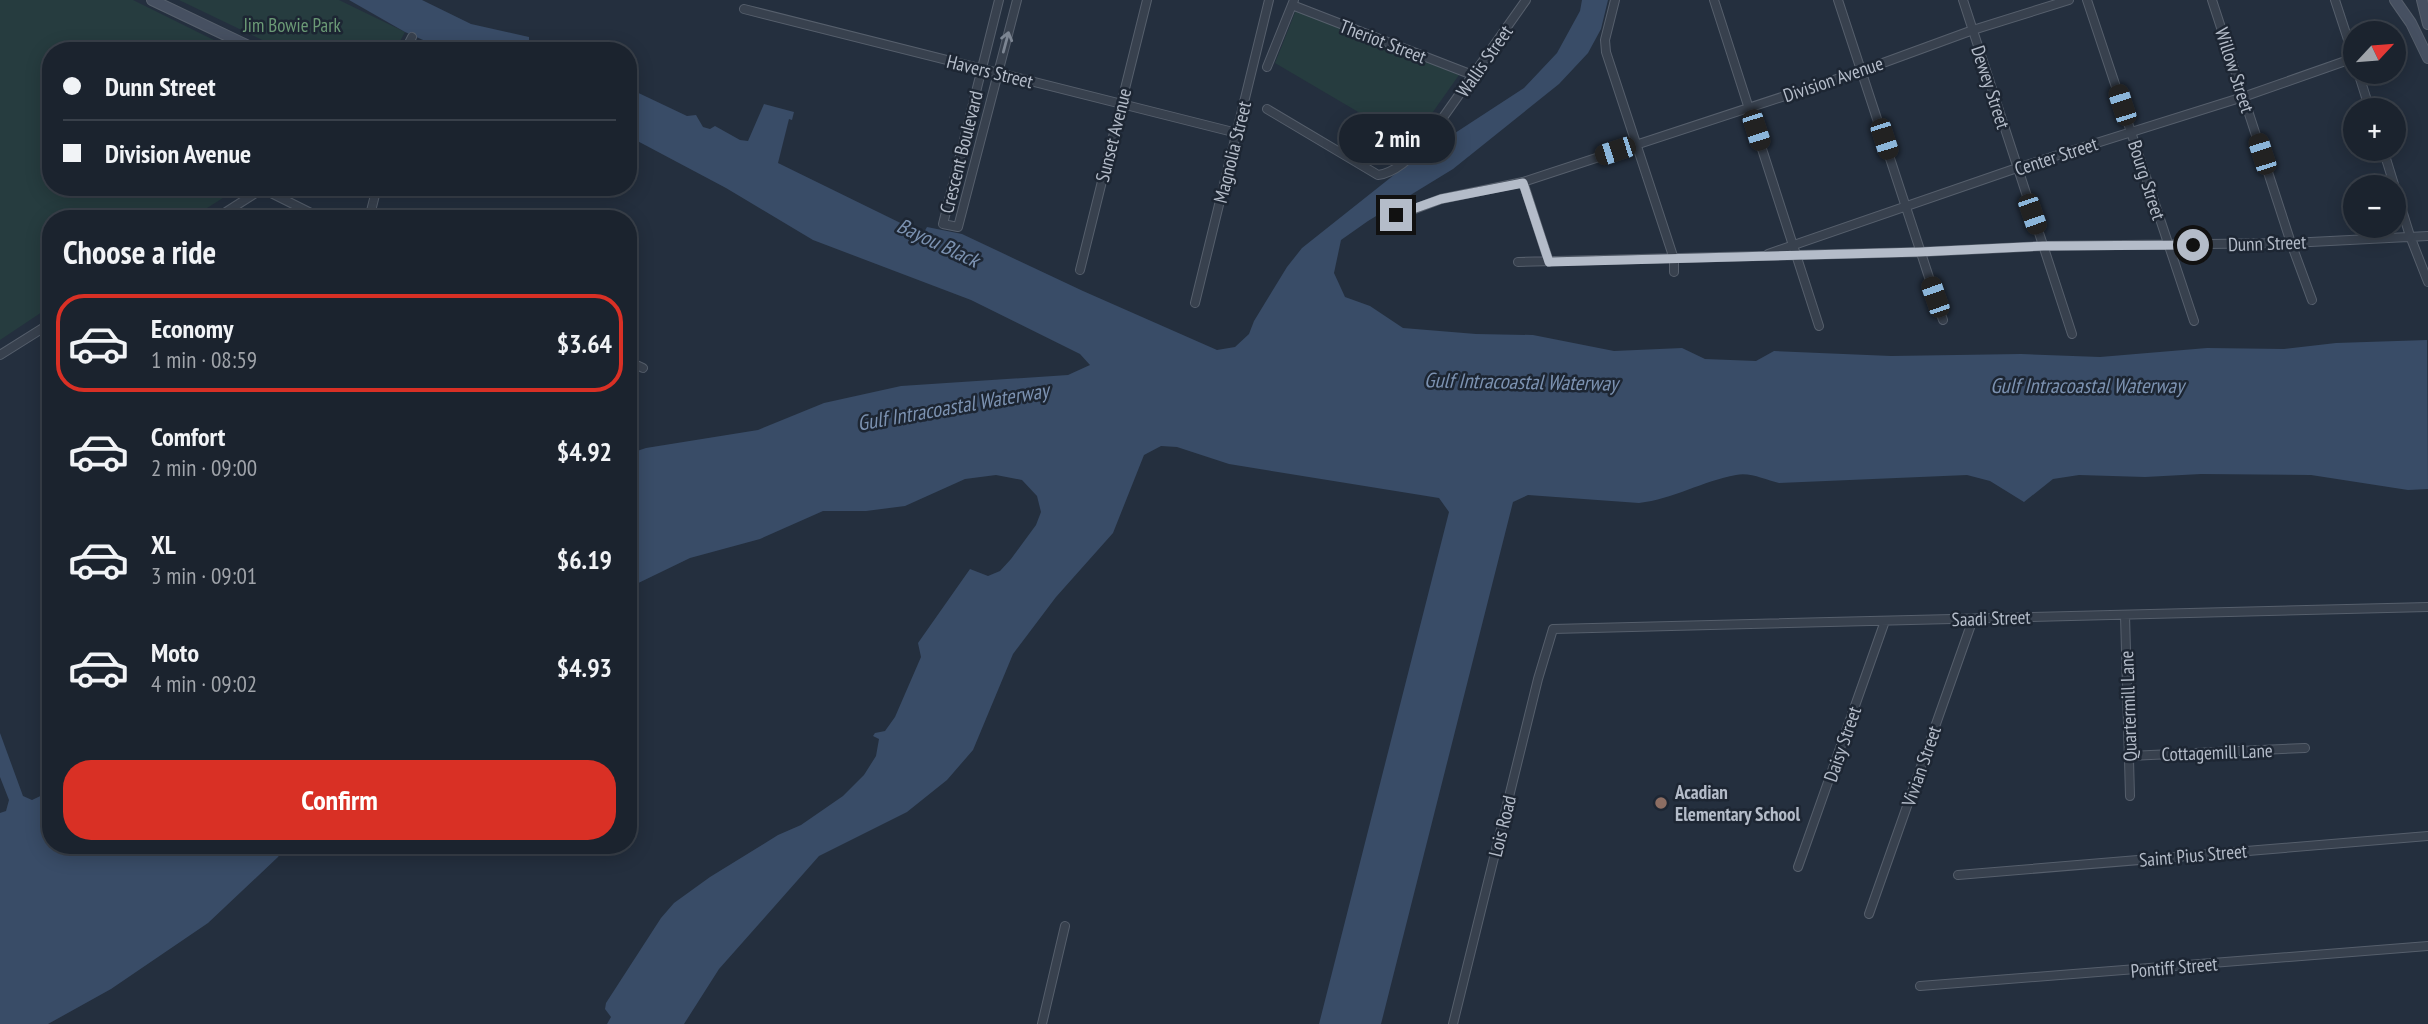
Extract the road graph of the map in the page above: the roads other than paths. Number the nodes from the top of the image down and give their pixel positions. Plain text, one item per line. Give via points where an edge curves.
1 (152, 0) edge
2 (999, 0) edge
3 (1017, 0) edge
4 (1147, 0) edge
5 (1269, 0) edge
6 (1527, 0) edge
7 (1615, 0) edge
8 (1714, 0) edge
9 (1838, 0) edge
10 (1963, 0) edge
11 (2069, 0) edge
12 (2087, 0) edge
13 (2212, 0) edge
14 (2335, 0) edge
15 (2395, 0) edge
16 (2422, 0) edge
17 (1293, 3) edge
18 (744, 9) dead end
19 (2343, 24) edge
20 (2428, 24) edge
21 (1973, 30) junction
22 (412, 37) dead end
23 (240, 42) edge
24 (410, 42) edge
25 (2428, 58) edge
26 (2343, 65) edge
27 (1267, 67) dead end
28 (982, 69) junction
29 (1861, 71) junction
30 (998, 73) junction
31 (1475, 76) junction
32 (2244, 97) junction
33 (1121, 104) junction
34 (1749, 107) junction
35 (1267, 109) dead end
36 (2130, 131) junction
37 (1237, 133) junction
38 (1636, 144) junction
39 (2387, 161) edge
40 (2017, 169) junction
41 (1523, 183) junction
42 (251, 196) edge
43 (279, 196) edge
44 (1906, 208) junction
45 (229, 210) edge
46 (306, 210) edge
47 (1396, 215) dead end
48 (2410, 236) junction
49 (2428, 236) edge
50 (2291, 243) junction
51 (1793, 245) junction
52 (2043, 246) junction
53 (2168, 246) junction
54 (1920, 252) junction
55 (1797, 256) junction
56 (1758, 257) junction
57 (1674, 259) junction
58 (1518, 262) dead end
59 (1549, 262) junction
60 (1080, 270) dead end
61 (1674, 271) dead end
62 (2428, 282) edge
63 (2312, 299) dead end
64 (1195, 303) dead end
65 (1943, 320) dead end
66 (2194, 321) dead end
67 (1819, 326) dead end
68 (42, 329) edge
69 (2072, 334) dead end
70 (0, 355) edge
71 (637, 365) edge
72 (643, 368) dead end
73 (2428, 607) edge
74 (2125, 615) junction
75 (1973, 619) junction
76 (1885, 621) junction
77 (1553, 629) joint
78 (2305, 748) dead end
79 (2129, 756) junction
80 (2130, 796) dead end
81 (2428, 836) edge
82 (1798, 867) dead end
83 (1958, 875) dead end
84 (1869, 914) dead end
85 (1065, 926) dead end
86 (2428, 946) edge
87 (1920, 986) dead end
88 (1042, 1024) edge
89 (1453, 1024) edge

1 - 23 street
2 - 28 street, Crescent Boulevard
30 -> 3 street, Crescent Boulevard
4 - 33 street, Sunset Avenue
5 - 37 street, Magnolia Street
6 - 31 street, Wallis Street
7 - 38 street via 1606,52
8 - 34 street
9 - 29 street
10 - 21 street, Dewey Street
11 - 21 street, Division Avenue
12 - 36 street, Bourg Street
13 - 32 street, Willow Street
14 - 19 street
15 - 25 street
16 - 20 street
17 - 27 street
17 - 31 street, Theriot Street
18 - 28 street, Havers Street
21 - 29 street, Division Avenue
21 - 40 street, Dewey Street
22 - 24 street
26 - 32 street, Center Street
28 - 30 street, Havers Street
28 - 30 street, Crescent Boulevard via 943,224 958,227
29 - 34 street, Division Avenue
29 - 44 street
30 - 33 street, Havers Street
31 - 35 street, Wallis Street via 1425,143 1385,174 1378,175
32 - 36 street, Center Street
32 - 50 street, Willow Street
33 - 37 street, Havers Street
33 - 60 street, Sunset Avenue
34 - 38 street, Division Avenue
34 - 51 street
36 - 40 street, Center Street
36 - 53 street, Bourg Street
37 - 64 street, Magnolia Street
38 - 41 street, Division Avenue
38 - 57 street
39 - 48 street
40 - 44 street, Center Street
40 - 52 street, Dewey Street
41 - 47 street, Division Avenue via 1441,199
41 - 59 street
42 - 45 street
43 - 46 street
44 - 51 street, Center Street
44 - 54 street
48 - 49 street, Dunn Street
48 - 50 street, Dunn Street
48 - 62 street
50 - 53 street, Dunn Street
50 - 63 street, Willow Street
51 - 55 street
51 - 56 street, Center Street
52 - 53 street, Dunn Street
52 - 54 street, Dunn Street
52 - 69 street, Dewey Street
53 - 66 street, Bourg Street
54 - 55 street, Dunn Street
54 - 65 street
55 - 56 street, Dunn Street
55 - 67 street
56 - 57 street, Dunn Street
57 - 59 street, Dunn Street
57 - 61 street
58 - 59 street, Dunn Street
68 - 70 street
71 - 72 street
73 - 74 street, Saadi Street
74 - 75 street, Saadi Street
74 - 79 street, Quartermill Lane
75 - 76 street, Saadi Street
75 - 84 street, Vivian Street
76 - 77 street, Saadi Street
76 - 82 street, Daisy Street
77 - 89 street, Lois Road
78 - 79 street, Cottagemill Lane
79 - 80 street, Quartermill Lane
81 - 83 street, Saint Pius Street
85 - 88 street
86 - 87 street, Pontiff Street

